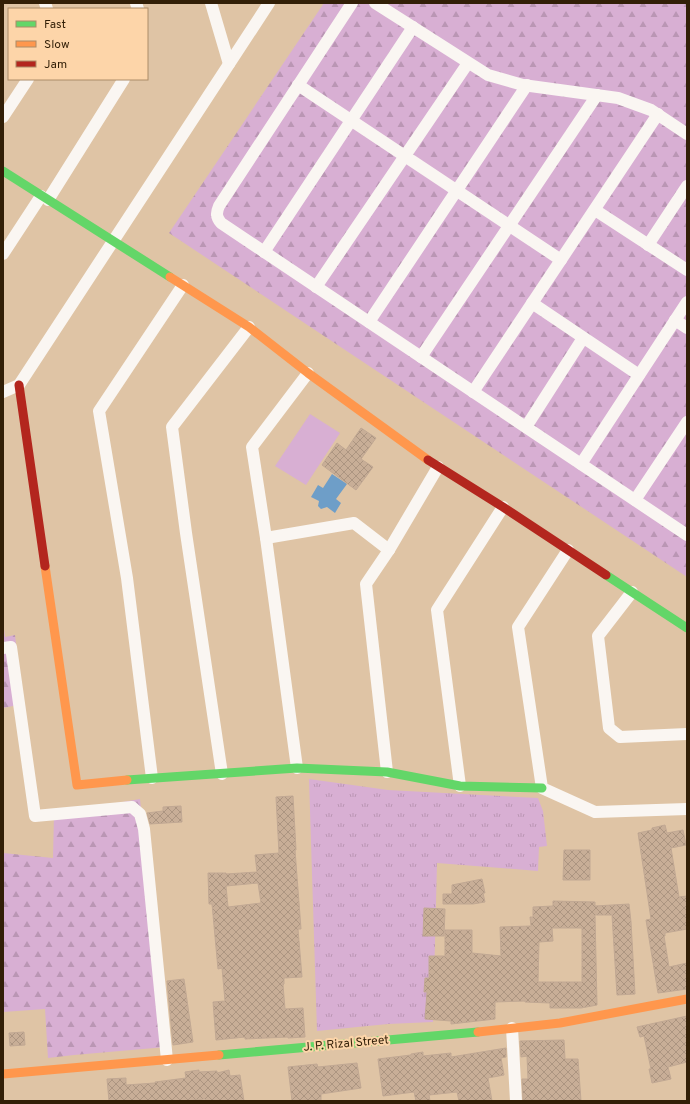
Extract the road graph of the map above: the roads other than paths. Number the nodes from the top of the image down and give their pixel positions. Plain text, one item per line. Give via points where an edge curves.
1 (211, 3) edge
2 (269, 3) edge
3 (352, 3) edge
4 (375, 3) edge
5 (413, 27) junction
6 (468, 63) junction
7 (229, 64) junction
8 (27, 80) edge
9 (123, 80) edge
10 (298, 85) junction
11 (527, 85) junction
12 (597, 95) junction
13 (658, 114) junction
14 (3, 117) edge
15 (352, 120) junction
16 (687, 134) edge
17 (405, 156) junction
18 (3, 171) edge
19 (687, 186) edge
20 (457, 190) junction
21 (44, 198) junction
22 (595, 210) junction
23 (509, 225) junction
24 (114, 241) junction
25 (648, 245) junction
26 (264, 252) junction
27 (3, 254) edge
28 (561, 260) junction
29 (687, 270) edge
30 (183, 285) junction
31 (316, 287) junction
32 (687, 302) edge
33 (532, 303) junction
34 (675, 320) junction
35 (368, 322) junction
36 (249, 327) junction
37 (687, 328) edge
38 (583, 338) junction
39 (421, 357) junction
40 (308, 373) junction
41 (639, 375) junction
42 (19, 385) junction
43 (3, 392) edge
44 (473, 392) junction
45 (687, 422) edge
46 (526, 427) junction
47 (581, 464) junction
48 (438, 467) junction
49 (635, 500) junction
50 (503, 507) junction
51 (687, 535) edge
52 (266, 538) junction
53 (389, 550) junction
54 (568, 550) junction
55 (632, 592) junction
56 (687, 628) edge
57 (3, 648) edge
58 (687, 734) edge
59 (297, 768) junction
60 (387, 772) junction
61 (222, 774) junction
62 (152, 778) junction
63 (460, 786) junction
64 (542, 788) junction
65 (687, 809) edge
66 (687, 999) edge
67 (512, 1028) junction
68 (167, 1060) junction
69 (3, 1074) edge
70 (516, 1101) edge

1 - 7 street
2 - 7 street
3 - 10 street
4 - 5 street
5 - 6 street
5 - 15 street
6 - 11 street via 488,75
6 - 17 street
7 - 24 street
8 - 14 street
9 - 21 street
10 - 15 street
10 - 26 street via 217,211 221,223
11 - 12 street
11 - 20 street
12 - 13 street via 618,98
12 - 23 street
13 - 16 street
13 - 22 street
15 - 17 street
15 - 26 street
17 - 20 street
17 - 31 street
18 - 21 street
19 - 25 street
20 - 23 street
20 - 35 street
21 - 24 street
21 - 27 street
22 - 25 street
22 - 28 street
23 - 28 street
23 - 39 street
24 - 30 street
24 - 42 street
25 - 29 street
26 - 31 street
28 - 33 street
30 - 36 street
30 - 62 street via 99,411 127,578
31 - 35 street
32 - 34 street
33 - 38 street
33 - 44 street
34 - 37 street
34 - 41 street
35 - 39 street
36 - 40 street
36 - 61 street via 172,427
38 - 41 street
38 - 46 street
39 - 44 street
40 - 48 street
40 - 52 street via 252,448
41 - 47 street
42 - 43 street
42 - 62 street via 77,785
44 - 46 street
45 - 49 street
46 - 47 street
47 - 49 street
48 - 50 street
48 - 53 street
49 - 51 street
50 - 54 street
50 - 63 street via 437,610
52 - 53 street via 354,523
52 - 59 street
53 - 60 street via 366,584
54 - 55 street
54 - 64 street via 518,627
55 - 56 street
55 - 58 street via 598,636 609,728 620,738
57 - 68 street via 11,647 35,816 132,807 140,814 144,829
59 - 60 street
59 - 61 street
60 - 63 street
61 - 62 street
63 - 64 street
64 - 65 street via 595,812
66 - 67 street, J. P. Rizal Street via 560,1023
67 - 68 street, J. P. Rizal Street
67 - 70 street
68 - 69 street, J. P. Rizal Street

